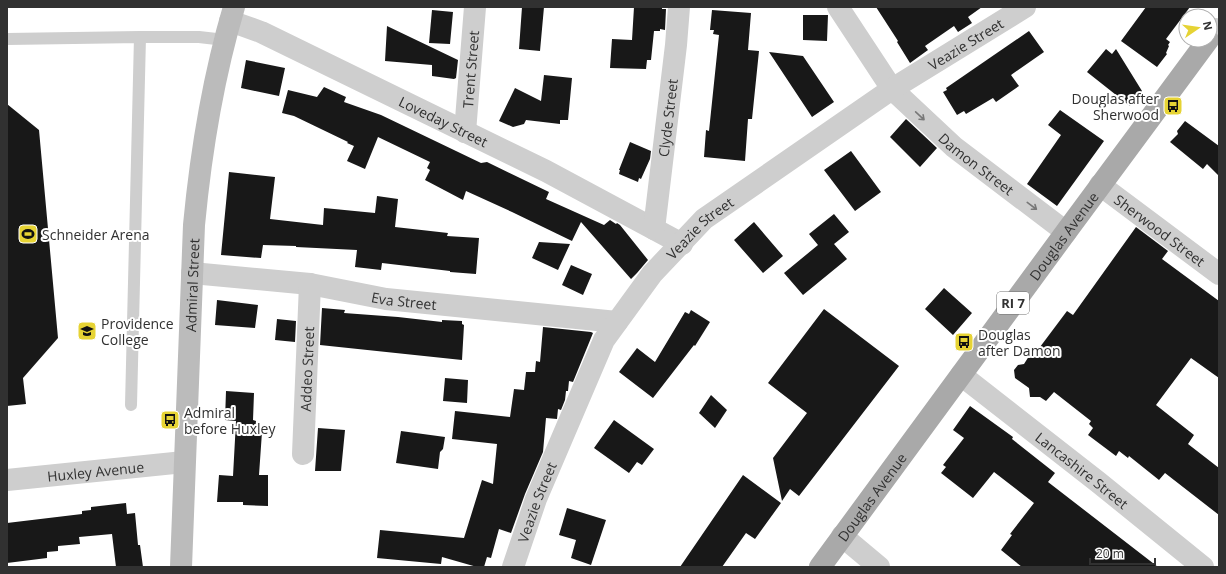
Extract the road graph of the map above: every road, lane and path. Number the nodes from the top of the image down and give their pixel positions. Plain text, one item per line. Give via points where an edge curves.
1 (475, 7) edge
2 (679, 7) edge
3 (838, 7) edge
4 (1025, 7) edge
5 (230, 23) edge
6 (140, 37) junction
7 (7, 38) edge
8 (1202, 48) edge
9 (892, 89) junction
10 (465, 132) junction
11 (1100, 185) junction
12 (654, 229) junction
13 (1066, 232) junction
14 (682, 244) junction
15 (192, 273) junction
16 (1219, 274) edge
17 (310, 284) junction
18 (617, 322) junction
19 (961, 375) junction
20 (131, 405) dead end
21 (303, 454) dead end
22 (184, 462) junction
23 (7, 480) edge
24 (842, 536) junction
25 (181, 567) edge
26 (513, 567) edge
27 (820, 567) edge
28 (879, 567) edge
29 (1203, 567) edge

1 - 10 street, Trent Street
2 - 12 street, Clyde Street
3 - 9 street, Damon Street
4 - 9 street, Veazie Street
5 - 6 lane via 200,37
5 - 10 street, Loveday Street via 261,32
5 - 15 main road, Admiral Street via 210,100 194,225
6 - 7 lane
6 - 20 lane
8 - 11 main road, Douglas Avenue / RI 7
9 -> 13 street, Damon Street via 954,147
9 - 14 street, Veazie Street via 704,220
10 - 12 street, Loveday Street via 546,171
11 - 13 main road, Douglas Avenue / RI 7
11 - 16 street, Sherwood Street
12 - 14 street, Loveday Street
13 - 19 main road, Douglas Avenue / RI 7
14 - 18 street, Veazie Street via 652,274
15 - 17 street, Eva Street
15 - 22 main road, Admiral Street
17 - 18 street, Eva Street via 386,299
17 - 21 street, Addeo Street
18 - 26 street, Veazie Street via 604,340 536,499
19 - 24 main road, Douglas Avenue / RI 7
19 - 29 street, Lancashire Street
22 - 23 street, Huxley Avenue
22 - 25 main road, Admiral Street
24 - 27 main road, Douglas Avenue / RI 7
24 - 28 street

